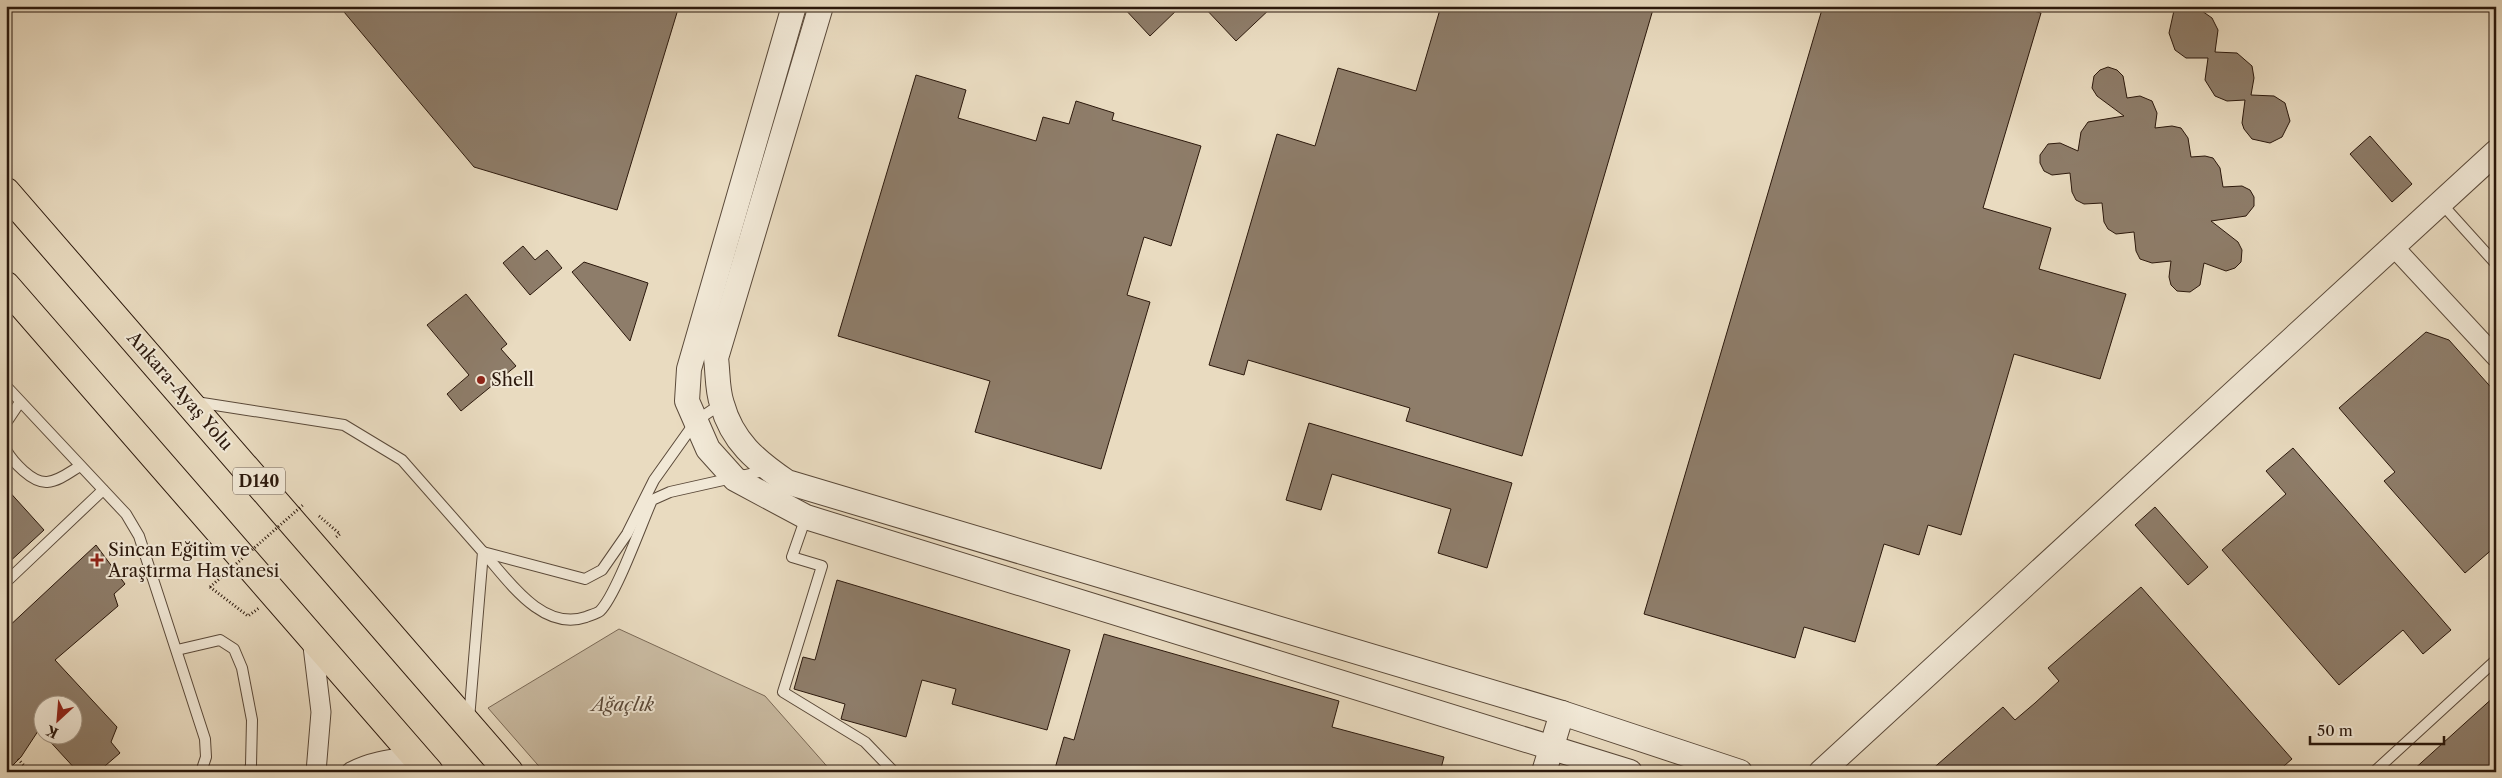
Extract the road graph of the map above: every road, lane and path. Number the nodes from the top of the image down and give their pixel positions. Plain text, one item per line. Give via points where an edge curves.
1 (794, 6) edge
2 (821, 6) edge
3 (2496, 152) edge
4 (6, 192) edge
5 (2440, 202) junction
6 (2392, 245) junction
7 (2496, 264) edge
8 (6, 286) edge
9 (2496, 357) edge
10 (6, 386) edge
11 (190, 401) junction
12 (20, 402) junction
13 (721, 404) junction
14 (696, 421) junction
15 (6, 423) edge
16 (6, 450) edge
17 (80, 466) junction
18 (770, 470) junction
19 (735, 479) junction
20 (103, 490) junction
21 (806, 517) junction
22 (340, 534) dead end
23 (483, 552) junction
24 (6, 582) edge
25 (248, 616) dead end
26 (312, 638) junction
27 (177, 650) junction
28 (2496, 660) edge
29 (1562, 713) junction
30 (469, 725) junction
31 (1551, 749) junction
32 (18, 759) dead end
33 (422, 764) edge
34 (30, 772) edge
35 (201, 772) edge
36 (249, 772) edge
37 (316, 772) edge
38 (351, 772) edge
39 (509, 772) edge
40 (894, 772) edge
41 (1544, 772) edge
42 (1630, 772) edge
43 (1740, 772) edge
44 (1821, 772) edge
45 (2374, 772) edge

1 - 14 street via 689,369 688,401
2 - 13 street via 716,358
3 - 5 street
4 - 11 highway, Ankara-Ayaş Yolu / D140
5 - 6 street
5 - 7 lane
6 - 9 street
6 - 44 street
8 - 26 highway
10 - 12 lane
11 - 23 lane via 344,425 402,460
11 - 30 highway, Ankara-Ayaş Yolu / D140
12 - 15 lane
12 - 17 lane
13 - 14 lane
13 - 18 street via 737,439
14 - 19 street via 708,449
14 - 23 lane via 654,480 627,534 602,570 585,579
16 - 17 lane via 28,474 46,482
17 - 20 lane
18 - 19 lane
18 - 29 street via 787,482
19 - 21 street
19 - 23 lane via 670,492 652,500 611,594 599,612 574,621 548,615 521,596
20 - 24 lane
20 - 27 lane via 126,514 139,536
21 - 31 street
21 - 40 lane via 792,557 822,566 784,692 865,742
22 - 25 path, bridge via 304,504 210,587
23 - 30 lane
26 - 33 highway
26 - 37 street via 321,712
27 - 35 lane via 206,739 206,757
27 - 36 lane via 220,640 234,649 242,668 252,720
28 - 45 lane
29 - 31 street
29 - 43 street
30 - 39 highway, Ankara-Ayaş Yolu / D140
31 - 41 street
31 - 42 street
32 - 34 path
33 - 38 street via 382,760

